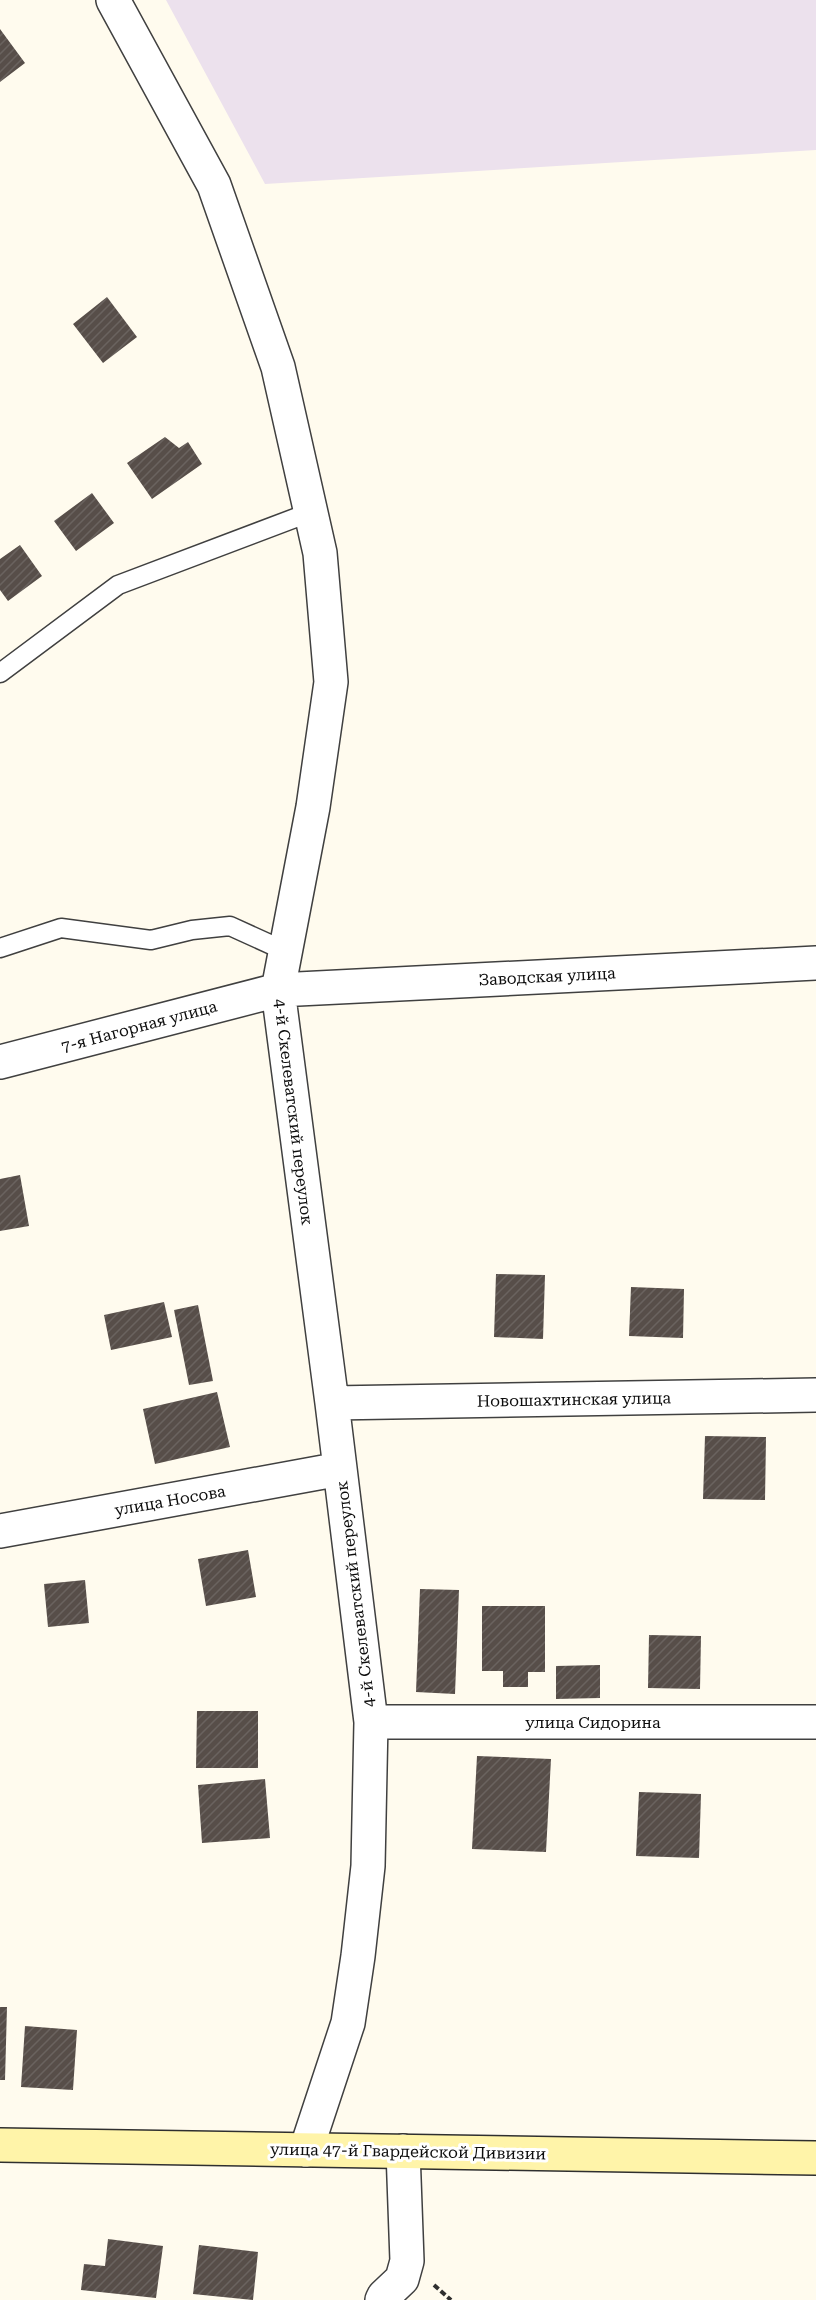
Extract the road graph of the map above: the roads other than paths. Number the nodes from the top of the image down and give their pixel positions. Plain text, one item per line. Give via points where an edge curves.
1 (113, 0) edge
2 (311, 512) junction
3 (0, 673) edge
4 (0, 948) edge
5 (285, 951) junction
6 (816, 963) edge
7 (278, 990) junction
8 (0, 1062) edge
9 (816, 1395) edge
10 (332, 1403) junction
11 (340, 1469) junction
12 (0, 1531) edge
13 (371, 1722) junction
14 (816, 1722) edge
15 (0, 2145) edge
16 (306, 2150) junction
17 (403, 2151) junction
18 (816, 2158) edge
19 (382, 2300) edge

1 - 2 street, 4-й Скелеватский переулок via 214,185 278,367
2 - 3 lane via 118,585
2 - 5 street, 4-й Скелеватский переулок via 320,553 331,682 313,807
4 - 5 lane via 61,928 151,940 230,926
5 - 7 street, 4-й Скелеватский переулок
6 - 7 street, Заводская улица
7 - 8 street, 7-я Нагорная улица
7 - 10 street, 4-й Скелеватский переулок
9 - 10 street, Новошахтинская улица
10 - 11 street, 4-й Скелеватский переулок
11 - 12 street, улица Носова
11 - 13 street, 4-й Скелеватский переулок
13 - 14 street, улица Сидорина
13 - 16 street, 4-й Скелеватский переулок via 368,1866 348,2023
15 - 16 main road, улица 47-й Гвардейской Дивизии
16 - 17 main road, улица 47-й Гвардейской Дивизии
17 - 18 main road, улица 47-й Гвардейской Дивизии
17 - 19 street via 407,2261 402,2279

